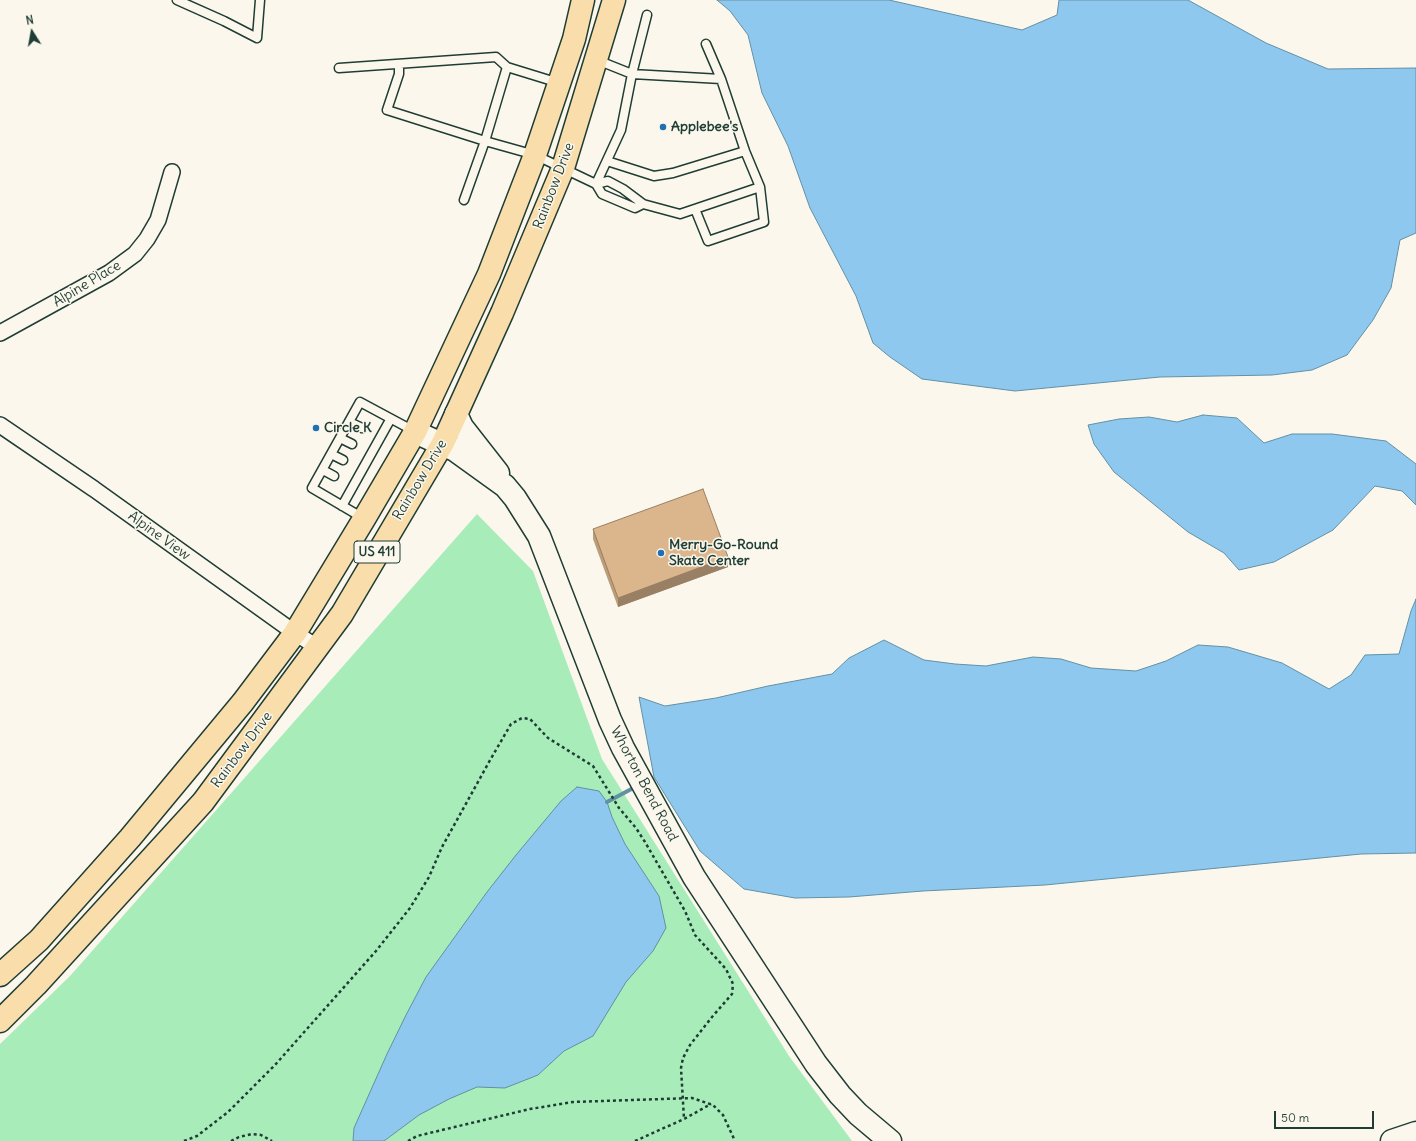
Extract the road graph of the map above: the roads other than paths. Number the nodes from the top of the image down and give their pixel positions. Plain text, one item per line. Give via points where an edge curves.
1 (177, 0) edge
2 (260, 0) edge
3 (583, 0) edge
4 (614, 0) edge
5 (647, 15) dead end
6 (706, 44) dead end
7 (596, 60) junction
8 (399, 64) junction
9 (507, 67) junction
10 (339, 68) dead end
11 (632, 74) junction
12 (720, 79) junction
13 (559, 83) junction
14 (485, 141) junction
15 (745, 151) junction
16 (535, 155) junction
17 (607, 161) junction
18 (564, 168) junction
19 (172, 172) dead end
20 (596, 184) junction
21 (760, 186) junction
22 (464, 200) dead end
23 (643, 204) junction
24 (695, 209) junction
25 (0, 333) edge
26 (456, 414) junction
27 (390, 420) junction
28 (349, 422) junction
29 (0, 425) edge
30 (362, 428) dead end
31 (414, 432) junction
32 (340, 438) junction
33 (443, 443) junction
34 (352, 444) dead end
35 (331, 454) junction
36 (343, 460) dead end
37 (323, 470) junction
38 (334, 476) dead end
39 (505, 486) junction
40 (342, 506) junction
41 (364, 519) junction
42 (295, 633) junction
43 (318, 647) junction
44 (0, 975) edge
45 (0, 1021) edge
46 (1416, 1133) edge
47 (890, 1141) edge
48 (1392, 1141) edge

1 - 2 lane via 257,38
3 - 13 main road, Rainbow Drive / US 411 via 574,39
4 - 7 main road, Rainbow Drive / US 411
5 - 11 lane
6 - 12 lane
7 - 11 lane
7 - 18 main road, Rainbow Drive / US 411
8 - 9 lane via 496,57
8 - 10 lane
8 - 14 lane via 399,74 387,110
9 - 13 lane
9 - 14 lane
11 - 12 lane
11 - 17 lane via 621,130
12 - 15 lane
13 - 16 main road, Rainbow Drive / US 411
14 - 16 lane
14 - 22 lane
15 - 17 lane via 672,174 654,176
15 - 21 lane
16 - 18 lane
16 - 31 main road, Rainbow Drive / US 411 via 489,274
17 - 20 lane
18 - 20 lane
18 - 26 main road, Rainbow Drive / US 411
19 - 25 street, Alpine Place via 158,220 134,254 109,273
20 - 23 lane via 608,181
20 - 23 lane via 602,194 609,197 635,208
21 - 24 lane
21 - 24 lane via 764,222 708,241
23 - 24 lane via 680,214
26 - 33 main road, Rainbow Drive / US 411
26 - 39 main road via 462,427 494,467
27 - 28 lane via 360,402
27 - 31 lane
27 - 40 lane via 359,469
28 - 30 lane
28 - 32 lane
29 - 42 street, Alpine View
31 - 33 main road, Whorton Bend Road
31 - 41 main road, Rainbow Drive / US 411
32 - 34 lane
32 - 35 lane
33 - 39 main road, Whorton Bend Road
33 - 43 main road, Rainbow Drive / US 411 via 342,614
35 - 36 lane
35 - 37 lane
37 - 38 lane
37 - 40 lane via 312,488
39 - 47 main road, Whorton Bend Road via 539,536 610,720 637,775 694,877 816,1064 858,1114
40 - 41 lane
41 - 42 main road, Rainbow Drive / US 411
42 - 43 street, Alpine View
42 - 44 main road, Rainbow Drive / US 411 via 243,702 130,838 39,940
43 - 45 main road, Rainbow Drive / US 411 via 203,802
46 - 48 main road

